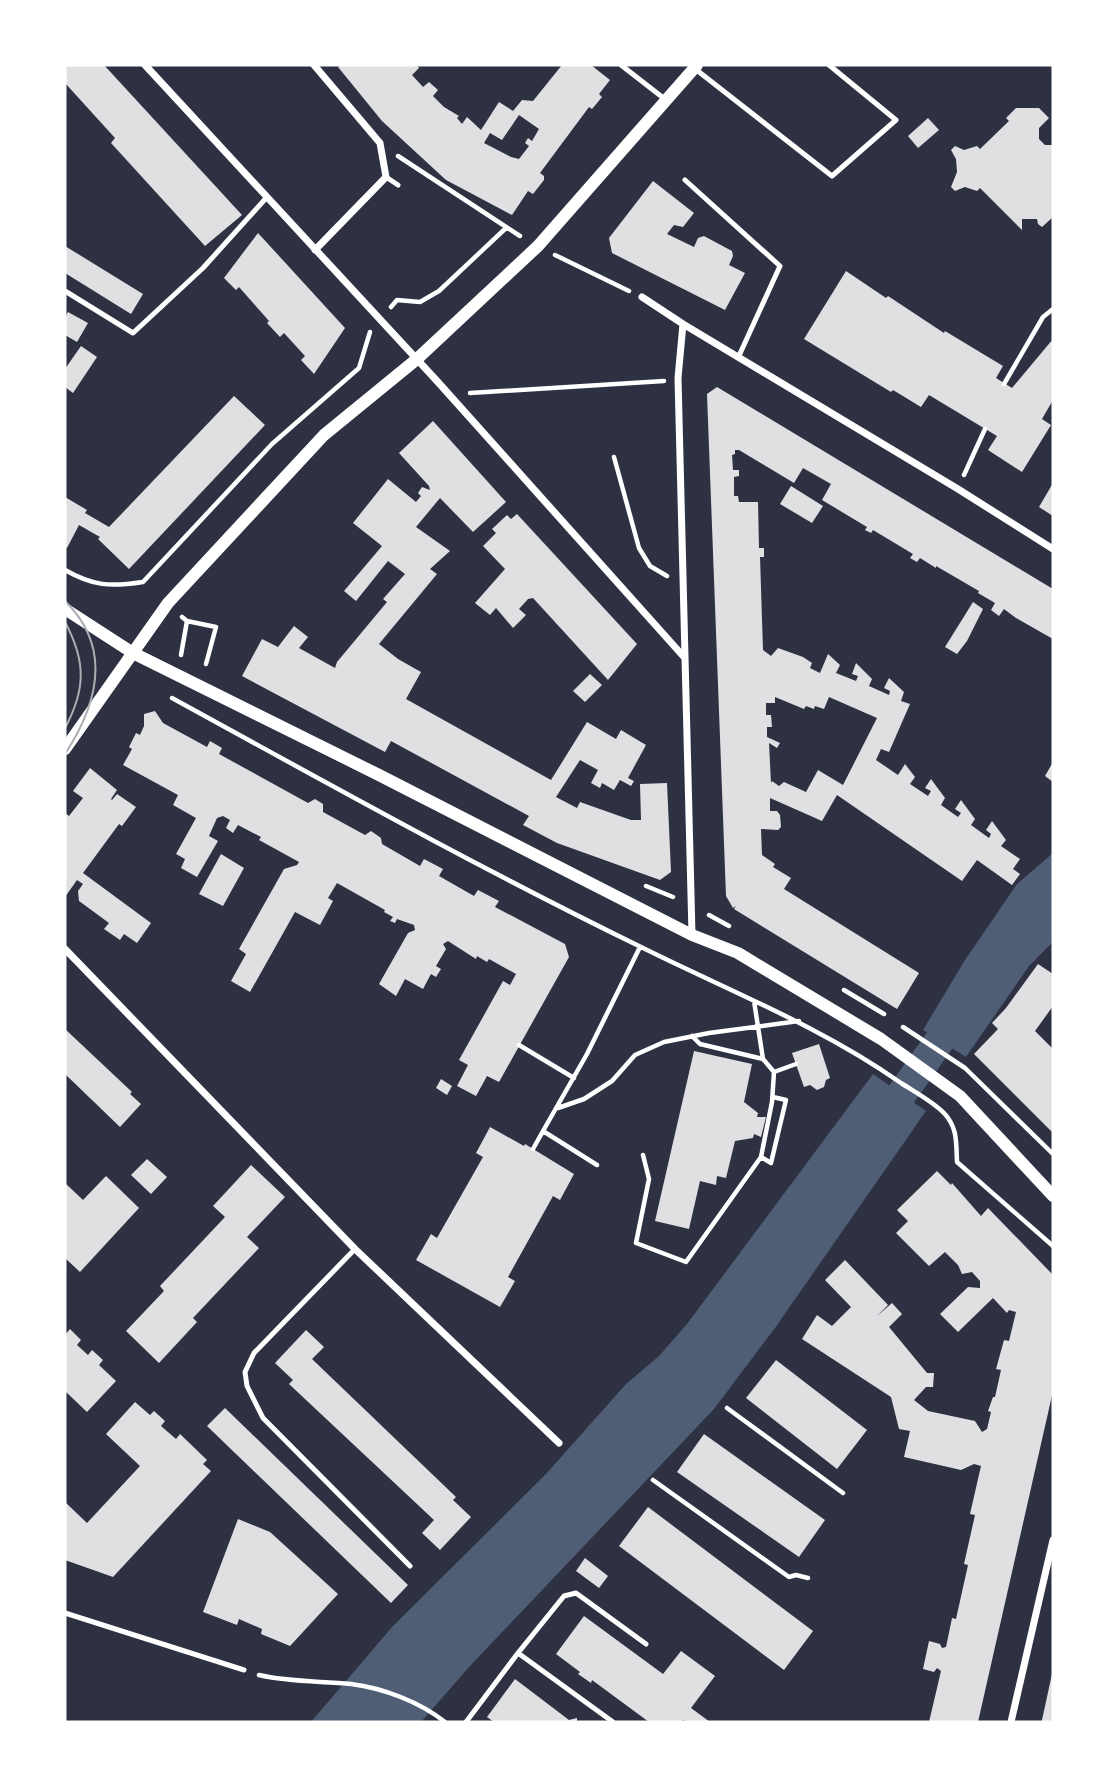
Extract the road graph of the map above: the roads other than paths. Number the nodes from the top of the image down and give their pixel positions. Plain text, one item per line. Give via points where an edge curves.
1 (145, 65) edge
2 (314, 65) edge
3 (621, 65) edge
4 (829, 65) edge
5 (696, 66) edge
6 (666, 100) junction
7 (386, 177) junction
8 (685, 180) dead end
9 (398, 185) dead end
10 (267, 197) junction
11 (316, 250) junction
12 (65, 291) edge
13 (642, 298) road end
14 (683, 324) junction
15 (738, 358) junction
16 (417, 359) junction
17 (1053, 549) edge
18 (65, 609) edge
19 (133, 653) junction
20 (685, 657) junction
21 (65, 749) edge
22 (692, 935) junction
23 (65, 949) edge
24 (1053, 1196) edge
25 (355, 1249) junction
26 (559, 1443) dead end
27 (1053, 1540) edge
28 (410, 1566) dead end
29 (65, 1613) edge
30 (646, 1644) dead end
31 (518, 1653) junction
32 (244, 1670) road end
33 (466, 1722) edge
34 (613, 1722) edge
35 (1011, 1722) edge

1 - 10 street
2 - 7 street via 380,143
3 - 6 lane
4 - 5 lane via 896,120 832,176
5 - 6 street
6 - 16 street via 538,246
7 - 9 lane
7 - 11 street
8 - 15 lane via 780,266
10 - 11 street
10 - 12 lane via 203,268 133,332
11 - 16 street
13 - 14 street
14 - 15 street
14 - 20 street via 678,378
15 - 17 street
16 - 19 street via 324,435 168,603
16 - 20 street
18 - 19 street
19 - 21 street
19 - 22 street
20 - 22 street
22 - 24 street via 738,953 881,1039 960,1096
23 - 25 street
25 - 26 street
25 - 28 lane via 254,1353 246,1372 247,1385 263,1418
27 - 35 street
29 - 32 lane
30 - 31 lane via 576,1593 564,1596
31 - 33 lane
31 - 34 lane

